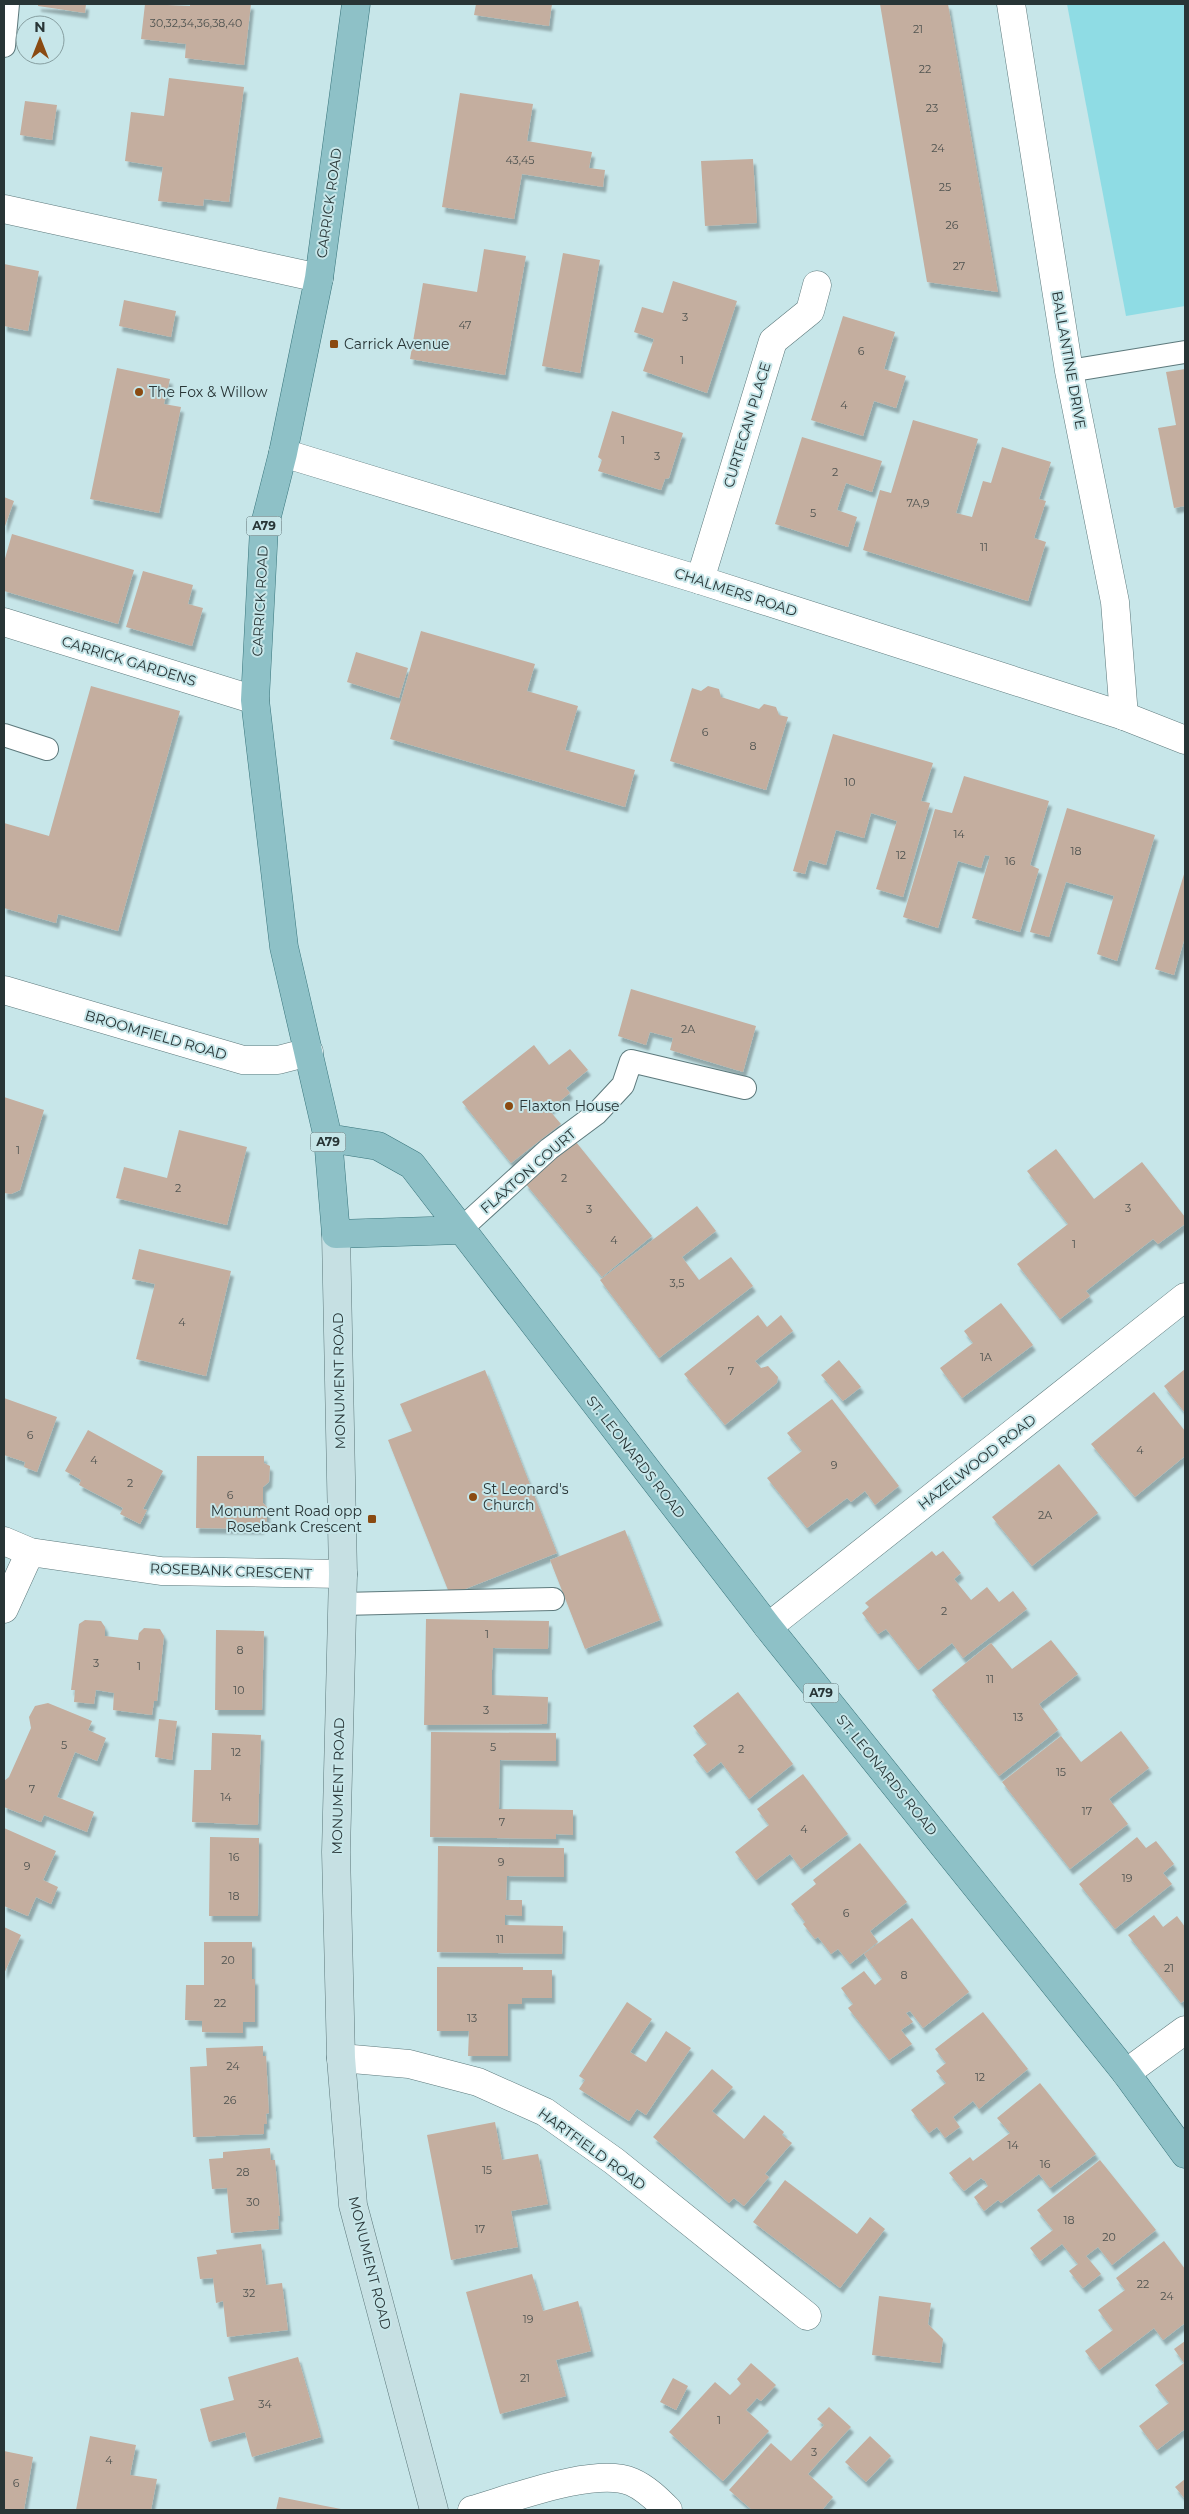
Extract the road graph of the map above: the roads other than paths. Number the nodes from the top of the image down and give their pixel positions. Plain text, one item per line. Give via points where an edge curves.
1 (8, 4) edge
2 (356, 4) edge
3 (1011, 4) edge
4 (4, 46) edge
5 (4, 209) edge
6 (319, 278) junction
7 (817, 285) dead end
8 (1185, 352) edge
9 (1069, 372) junction
10 (283, 453) junction
11 (700, 580) junction
12 (4, 622) edge
13 (255, 700) junction
14 (1124, 716) junction
15 (4, 735) edge
16 (1185, 740) edge
17 (47, 749) dead end
18 (4, 990) edge
19 (309, 1052) junction
20 (745, 1088) dead end
21 (328, 1138) junction
22 (460, 1230) junction
23 (336, 1234) junction
24 (1185, 1297) edge
25 (4, 1541) edge
26 (30, 1552) junction
27 (343, 1574) junction
28 (553, 1599) dead end
29 (342, 1604) junction
30 (4, 1609) edge
31 (768, 1627) junction
32 (1185, 2030) edge
33 (341, 2058) junction
34 (1126, 2073) junction
35 (1185, 2154) edge
36 (808, 2316) dead end
37 (434, 2510) edge
38 (472, 2510) edge
39 (668, 2510) edge

1 - 4 lane
2 - 6 main road, CARRICK ROAD / A79
3 - 9 street, BALLANTINE DRIVE
5 - 6 street
6 - 10 main road, CARRICK ROAD / A79
7 - 11 street, CURTECAN PLACE via 810,311 773,341
8 - 9 lane
9 - 14 street, BALLANTINE DRIVE via 1115,602
10 - 11 street, CHALMERS ROAD
10 - 13 main road, CARRICK ROAD / A79 via 264,528
11 - 14 street, CHALMERS ROAD
12 - 13 street, CARRICK GARDENS
13 - 19 main road, CARRICK ROAD / A79 via 284,947
14 - 16 street, CHALMERS ROAD
15 - 17 lane
18 - 19 street, BROOMFIELD ROAD via 243,1060 278,1060
19 - 21 main road, MONUMENT ROAD / A79
20 - 22 lane, FLAXTON COURT via 632,1061 623,1084 596,1114 549,1149
21 - 22 main road, ST. LEONARDS ROAD / A79 via 378,1146 412,1166
21 - 23 main road, MONUMENT ROAD / A79
22 - 23 main road
22 - 31 main road, ST. LEONARDS ROAD / A79
23 - 27 main road, MONUMENT ROAD
24 - 31 street, HAZELWOOD ROAD
25 - 26 street, ROSEBANK CRESCENT
26 - 27 street, ROSEBANK CRESCENT via 161,1572
26 - 30 street
27 - 29 main road, MONUMENT ROAD
28 - 29 lane
29 - 33 main road, MONUMENT ROAD via 336,1852
31 - 34 main road, ST. LEONARDS ROAD / A79
32 - 34 street
33 - 36 street, HARTFIELD ROAD via 418,2066 478,2082 545,2112 614,2161
33 - 37 main road, MONUMENT ROAD via 353,2205
34 - 35 main road, ST. LEONARDS ROAD / A79
38 - 39 street via 587,2478 614,2477 632,2482

